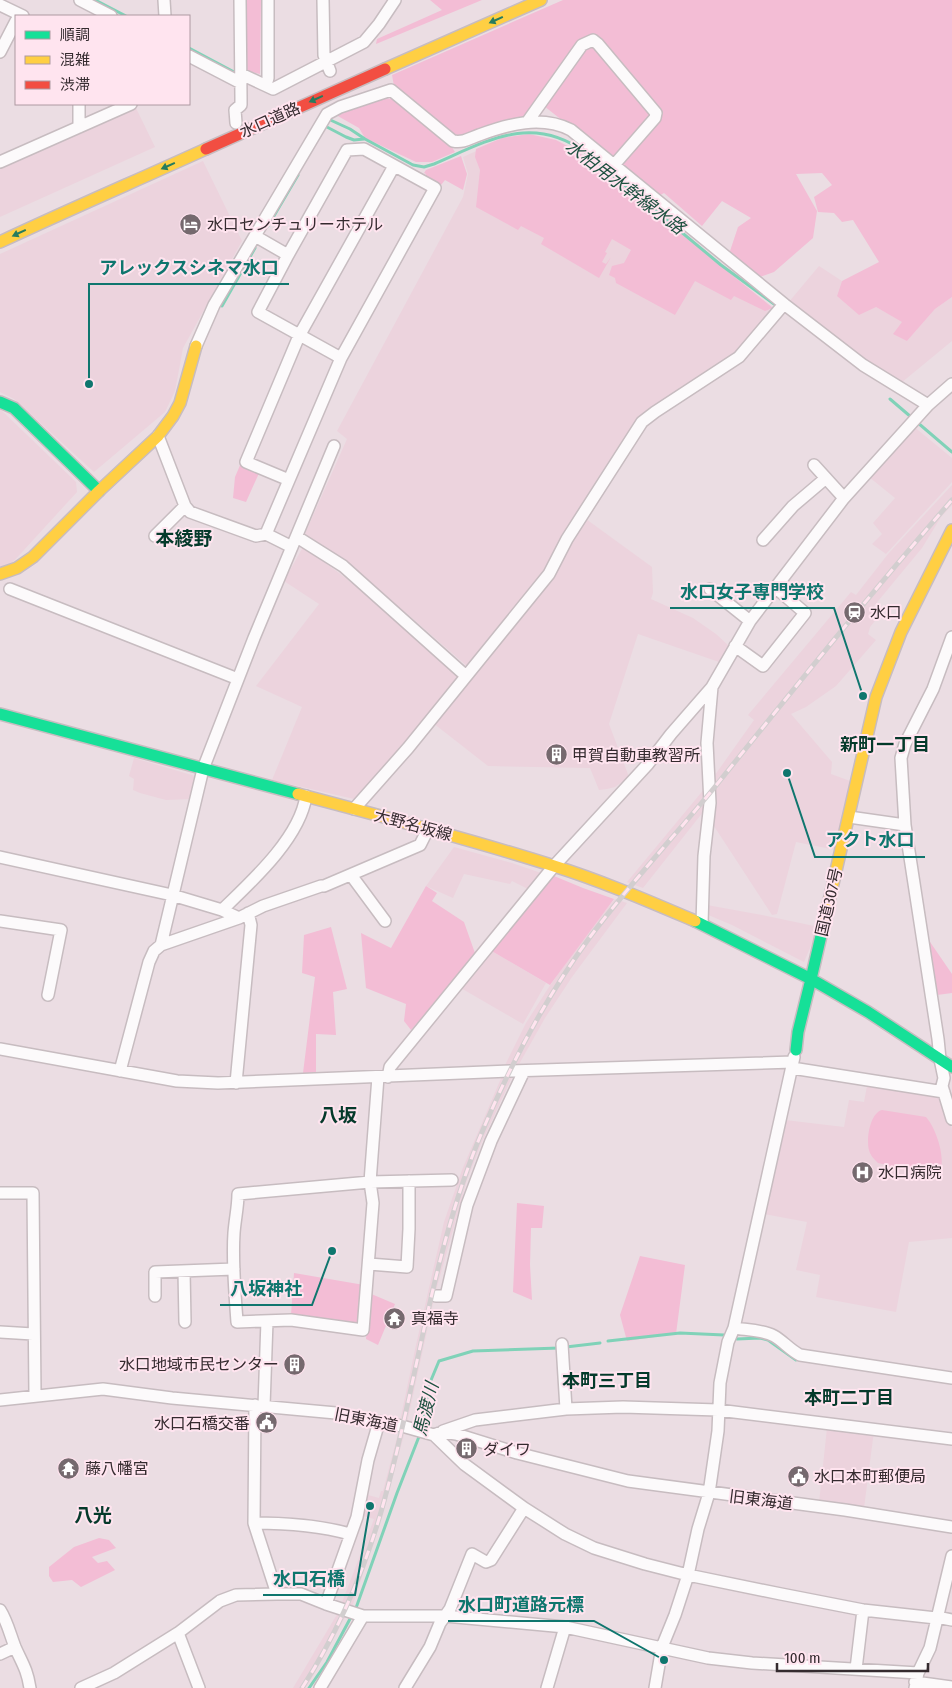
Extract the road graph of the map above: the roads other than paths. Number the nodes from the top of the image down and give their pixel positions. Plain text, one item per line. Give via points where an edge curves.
1 (80, 0) edge
2 (164, 0) edge
3 (240, 0) edge
4 (268, 0) edge
5 (323, 0) edge
6 (395, 0) edge
7 (541, 0) edge
8 (0, 5) edge
9 (16, 15) edge
10 (109, 15) edge
11 (165, 15) edge
12 (15, 24) edge
13 (0, 52) edge
14 (190, 56) edge
15 (327, 71) junction
16 (344, 72) dead end
17 (241, 79) junction
18 (266, 85) junction
19 (79, 105) edge
20 (129, 105) edge
21 (240, 121) joint
22 (528, 121) junction
23 (79, 127) junction
24 (0, 162) edge
25 (614, 165) junction
26 (394, 166) junction
27 (34, 214) dead end
28 (255, 236) junction
29 (0, 242) edge
30 (288, 255) junction
31 (784, 304) junction
32 (299, 336) junction
33 (196, 346) joint
34 (340, 358) junction
35 (952, 384) edge
36 (0, 402) edge
37 (928, 405) junction
38 (158, 436) junction
39 (334, 446) dead end
40 (814, 465) dead end
41 (826, 478) junction
42 (289, 480) junction
43 (99, 491) junction
44 (844, 498) junction
45 (184, 506) junction
46 (952, 530) edge
47 (266, 534) junction
48 (155, 536) dead end
49 (763, 540) dead end
50 (294, 542) junction
51 (0, 574) edge
52 (776, 588) junction
53 (10, 589) dead end
54 (710, 589) dead end
55 (750, 621) junction
56 (952, 637) edge
57 (735, 646) junction
58 (466, 676) junction
59 (238, 679) junction
60 (712, 688) junction
61 (0, 714) edge
62 (203, 769) junction
63 (306, 796) junction
64 (354, 809) junction
65 (849, 818) junction
66 (906, 825) junction
67 (428, 829) junction
68 (0, 857) edge
69 (554, 866) junction
70 (351, 875) junction
71 (172, 895) junction
72 (222, 910) junction
73 (244, 916) junction
74 (0, 921) edge
75 (385, 921) dead end
76 (702, 924) junction
77 (161, 945) junction
78 (811, 979) junction
79 (45, 987) dead end
80 (0, 1048) edge
81 (796, 1050) joint
82 (940, 1059) junction
83 (792, 1065) junction
84 (952, 1067) edge
85 (120, 1071) junction
86 (524, 1071) junction
87 (383, 1077) junction
88 (236, 1082) junction
89 (944, 1092) junction
90 (952, 1118) edge
91 (452, 1180) dead end
92 (409, 1181) junction
93 (370, 1182) junction
94 (0, 1193) edge
95 (369, 1264) junction
96 (234, 1269) junction
97 (184, 1270) junction
98 (155, 1296) dead end
99 (436, 1296) dead end
100 (267, 1321) junction
101 (185, 1322) dead end
102 (734, 1328) junction
103 (0, 1332) edge
104 (34, 1334) junction
105 (562, 1346) dead end
106 (952, 1378) edge
107 (35, 1396) junction
108 (0, 1400) edge
109 (260, 1405) junction
110 (566, 1409) junction
111 (718, 1410) junction
112 (379, 1422) junction
113 (430, 1433) junction
114 (952, 1440) edge
115 (709, 1493) junction
116 (524, 1508) junction
117 (254, 1523) junction
118 (952, 1527) edge
119 (350, 1534) junction
120 (952, 1556) edge
121 (688, 1575) junction
122 (277, 1594) junction
123 (326, 1604) junction
124 (0, 1610) edge
125 (863, 1610) junction
126 (364, 1616) junction
127 (445, 1616) junction
128 (936, 1618) junction
129 (952, 1620) edge
130 (565, 1627) junction
131 (178, 1633) junction
132 (16, 1647) junction
133 (662, 1647) junction
134 (0, 1654) edge
135 (856, 1669) junction
136 (916, 1681) edge
137 (952, 1687) edge
138 (30, 1688) edge
139 (81, 1688) edge
140 (199, 1688) edge
141 (320, 1688) edge
142 (405, 1688) edge
143 (547, 1688) edge
144 (655, 1688) edge

1 - 10 street
2 - 11 street
3 - 17 street
4 - 18 street
5 - 15 street
6 - 15 street via 370,36
7 -> 29 main road, 水口道路
8 - 9 street
12 - 13 street
14 - 17 street
15 - 16 main road
15 - 18 street via 273,89
17 - 18 street
17 - 21 street via 241,105 235,110
19 - 23 street
20 - 23 street
21 - 27 main road, 水口道路
22 - 25 street via 560,124
22 - 25 street via 582,45 593,40 656,113
22 - 28 street via 459,142 449,139 391,90 344,101 325,117
23 - 24 street
25 - 31 street
26 - 30 street via 364,149 347,150
26 - 32 street
26 - 34 street via 435,188
28 - 30 street
28 - 33 street via 214,305
30 - 32 street via 258,312
31 - 37 street via 863,364
31 - 58 street via 739,357 642,422 567,539 549,574
32 - 34 street
32 - 42 street via 246,462
33 - 38 main road via 180,402
34 - 42 street
35 - 37 street
36 - 43 main road via 21,414
37 - 44 street
38 - 43 main road
38 - 45 street
39 - 50 street
40 - 41 street
41 - 44 street
41 - 49 street via 793,506
42 - 47 street
43 - 51 main road via 33,557
44 - 52 street
45 - 47 street via 190,512 256,536
45 - 48 street
46 - 65 main road, 国道307号 via 887,663
47 - 50 street
50 - 58 street via 343,566
50 - 59 street
52 - 55 street
52 - 57 street via 805,613 763,666
53 - 59 street
54 - 55 street
55 - 57 street
56 - 66 street via 933,689 900,758
57 - 60 street
58 - 64 street
59 - 62 street
60 - 69 street via 648,764
60 - 76 street via 707,744 710,802
61 - 62 main road, 大野名坂線
62 - 63 main road, 大野名坂線
62 - 71 street
63 - 64 main road, 大野名坂線
63 - 72 street via 298,822 286,840 252,881
64 - 67 main road, 大野名坂線
65 - 66 street
65 - 78 main road, 国道307号
66 - 82 street
67 - 69 main road, 大野名坂線
67 - 70 street via 420,845
68 - 71 street
69 - 76 main road, 大野名坂線
69 - 87 street
70 - 73 street via 263,906
70 - 75 street
71 - 72 street
71 - 77 street
72 - 73 street
73 - 77 street
73 - 88 street via 251,926
74 - 79 street via 61,930
76 - 78 main road, 大野名坂線
77 - 85 street via 149,962
78 - 81 main road, 国道307号
78 - 82 main road
80 - 85 street
81 - 83 street
82 - 84 main road
82 - 89 street
83 - 86 street
83 - 89 street
83 - 102 street
85 - 88 street via 177,1080
86 - 87 street
86 - 99 street via 466,1205 446,1296
87 - 88 street
87 - 93 street
89 - 90 street
91 - 92 street
92 - 93 street
92 - 95 street via 407,1266
93 - 95 street via 373,1204
93 - 96 street via 238,1194
94 - 104 street via 33,1193
95 - 100 street via 363,1330 291,1320
96 - 97 street
96 - 100 street via 237,1322
97 - 98 street via 155,1272
97 - 101 street
100 - 109 street
102 - 106 street via 775,1336 800,1355
102 - 111 street via 720,1383
103 - 104 street
104 - 107 street
105 - 110 street
107 - 108 street, 旧東海道
107 - 109 street, 旧東海道 via 103,1389
109 - 112 street, 旧東海道 via 336,1413
109 - 117 street
110 - 111 street
110 - 113 street via 476,1420
111 - 114 street
111 - 115 street
112 - 113 street, 旧東海道
112 - 119 street
113 - 115 street, 旧東海道 via 456,1434 628,1481
113 - 116 street via 464,1464
115 - 118 street, 旧東海道
115 - 121 street
116 - 121 street via 594,1548
116 - 127 street via 491,1560 486,1562 472,1554
117 - 119 street via 326,1528
117 - 122 street
119 - 123 street
120 - 128 street
121 - 125 street
121 - 133 street
122 - 123 street via 301,1594
122 - 131 street via 236,1595 220,1601
123 - 126 street
124 - 132 street
125 - 128 street
125 - 135 street
126 - 127 street
126 - 141 street
127 - 130 street
127 - 142 street
128 - 129 street
128 - 136 street via 930,1648
130 - 133 street
130 - 143 street
131 - 139 street via 114,1673
131 - 140 street
132 - 134 street
132 - 138 street via 28,1672
133 - 135 street via 726,1660
133 - 144 street
135 - 136 street
136 - 137 street

